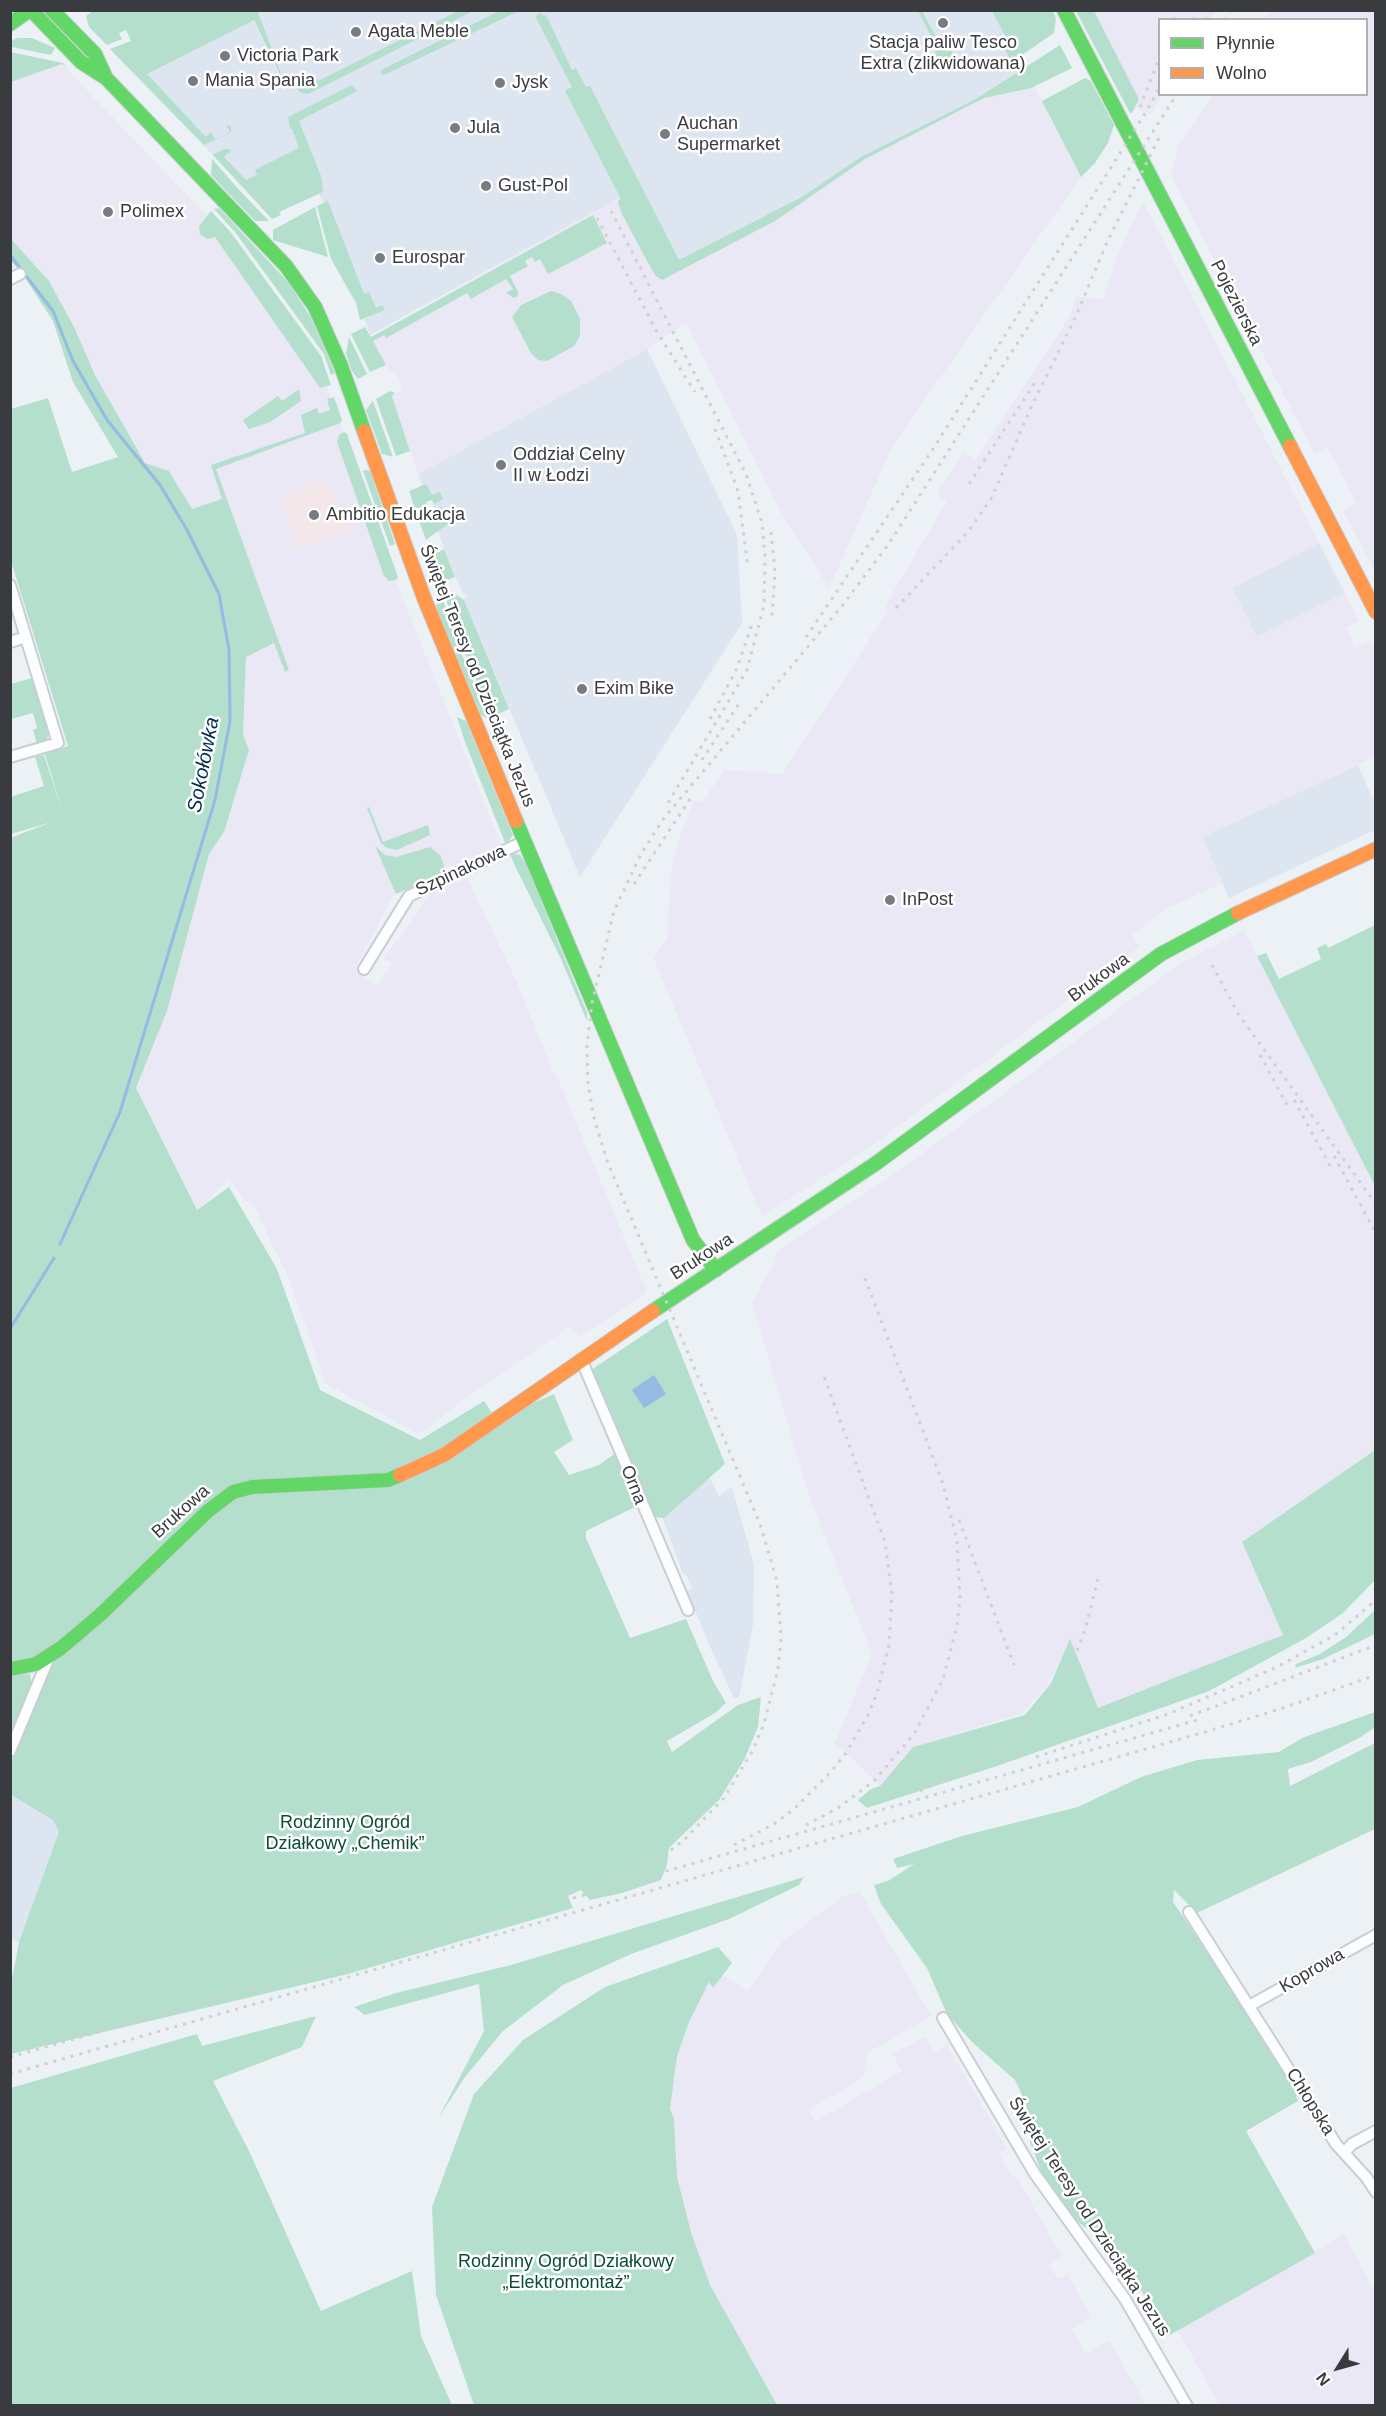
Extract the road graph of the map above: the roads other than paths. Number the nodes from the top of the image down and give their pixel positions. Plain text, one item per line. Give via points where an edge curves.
1 (30, 10) edge
2 (52, 10) edge
3 (1064, 10) edge
4 (10, 24) edge
5 (106, 78) junction
6 (10, 585) edge
7 (1376, 612) edge
8 (26, 637) junction
9 (10, 642) edge
10 (10, 757) edge
11 (525, 841) junction
12 (1376, 849) edge
13 (364, 969) dead end
14 (716, 1270) junction
15 (580, 1359) junction
16 (688, 1610) dead end
17 (49, 1657) junction
18 (10, 1669) edge
19 (10, 1751) edge
20 (1189, 1912) dead end
21 (1376, 1935) edge
22 (1250, 2007) junction
23 (944, 2018) dead end
24 (1376, 2131) edge
25 (1345, 2152) junction
26 (1376, 2192) edge
27 (1187, 2406) edge

1 - 4 street
1 - 5 street, Świętej Teresy od Dzieciątka Jezus via 81,63
2 - 5 street, Świętej Teresy od Dzieciątka Jezus via 95,54
3 - 7 street, Pojezierska
5 - 11 street, Świętej Teresy od Dzieciątka Jezus via 281,260 315,307 342,366 414,571
6 - 8 street
8 - 9 street
8 - 10 street via 58,742
11 - 13 street, Szpinakowa via 408,896
11 - 14 street, Świętej Teresy od Dzieciątka Jezus via 682,1217 698,1250
12 - 14 street, Brukowa via 1161,954 875,1164
14 - 15 street, Brukowa
15 - 16 street, Orna
15 - 17 street, Brukowa via 444,1455 388,1480 252,1487 233,1492
17 - 18 street, Brukowa via 30,1666
17 - 19 street, Brukowa
20 - 22 street, Chłopska
21 - 22 street, Koprowa
22 - 25 street, Chłopska via 1336,2144
23 - 27 street, Świętej Teresy od Dzieciątka Jezus via 1035,2174 1120,2291
24 - 25 street
25 - 26 street, Chłopska

